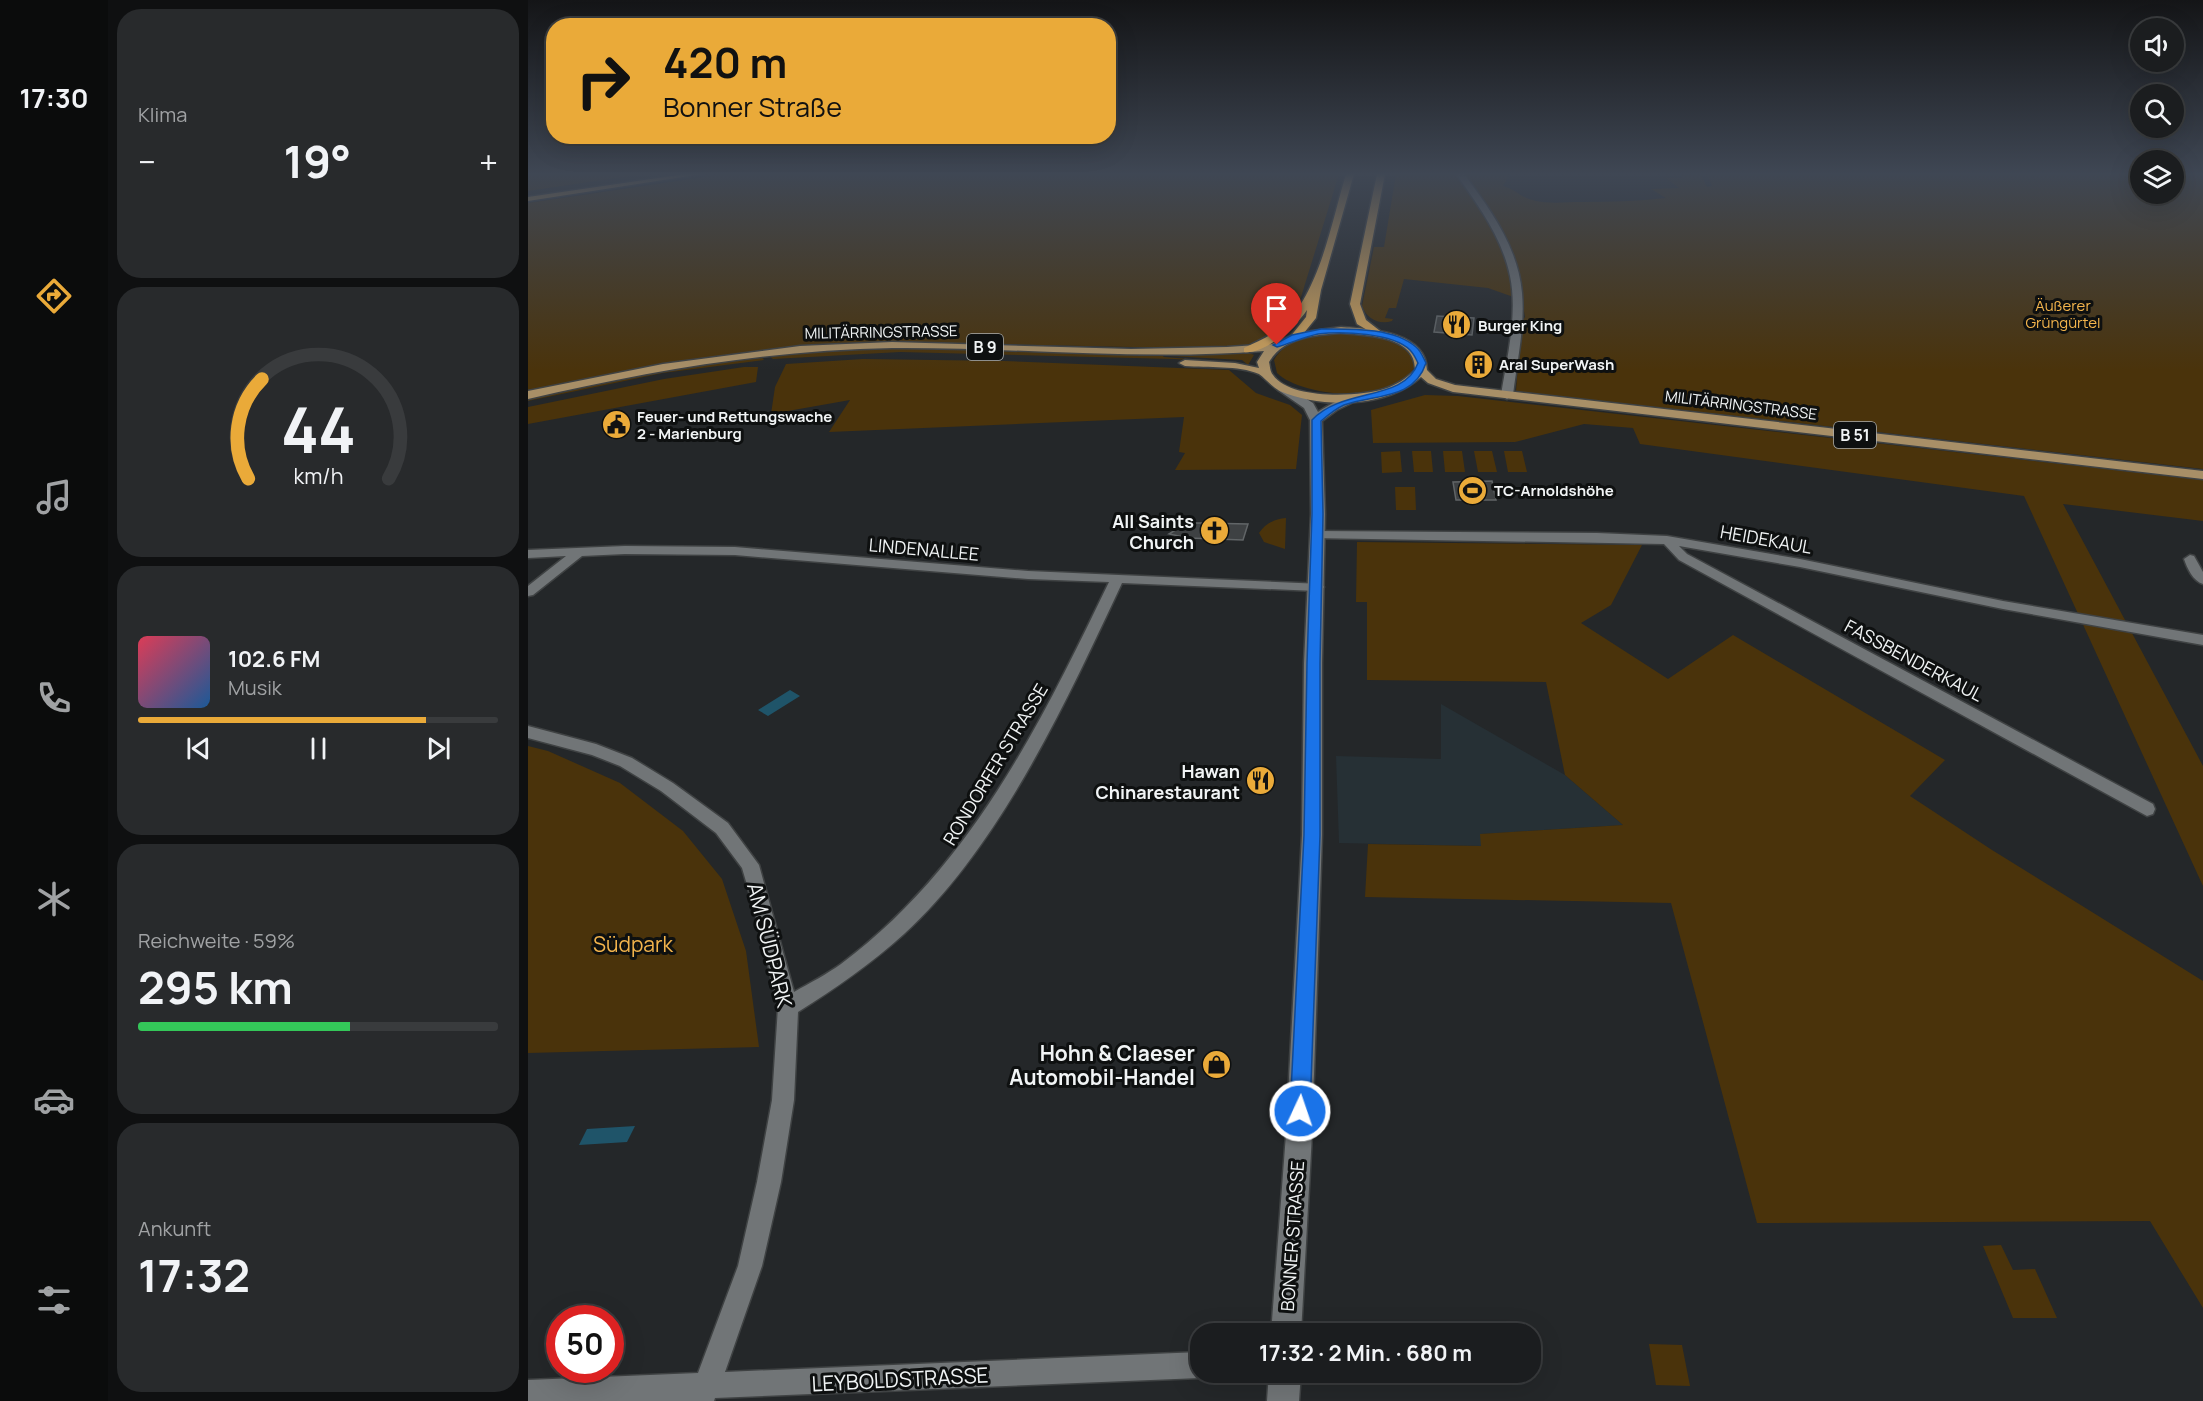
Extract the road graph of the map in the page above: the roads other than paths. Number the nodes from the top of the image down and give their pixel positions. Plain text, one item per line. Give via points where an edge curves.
1 (1330, 239) edge
2 (1368, 239) edge
3 (1501, 239) edge
4 (1316, 290) junction
5 (1379, 334) junction
6 (1295, 337) junction
7 (1274, 347) junction
8 (1248, 350) junction
9 (1421, 371) junction
10 (1263, 372) junction
11 (1282, 388) junction
12 (1401, 388) junction
13 (1454, 388) junction
14 (528, 395) edge
15 (1507, 395) junction
16 (1356, 398) junction
17 (528, 404) edge
18 (1316, 420) junction
19 (2203, 475) edge
20 (1317, 535) junction
21 (1666, 540) junction
22 (580, 551) junction
23 (528, 554) edge
24 (2190, 559) dead end
25 (1117, 579) junction
26 (2203, 580) edge
27 (1317, 586) junction
28 (528, 592) edge
29 (2203, 640) edge
30 (528, 732) edge
31 (2147, 809) dead end
32 (788, 1007) junction
33 (1287, 1323) edge
34 (1190, 1366) edge
35 (1284, 1383) edge
36 (528, 1393) edge
37 (704, 1394) edge
38 (1283, 1401) edge

1 - 4 highway
2 - 5 highway via 1355,310 1361,322
3 - 15 main road via 1514,268 1518,294
4 - 6 highway via 1311,318
4 - 8 highway via 1298,316 1278,335
5 - 6 main road, B 9 via 1332,331
5 - 9 main road, B 9 via 1415,350 1421,358
6 - 7 main road, B 9
7 - 8 main road, MILITÄRRINGSTRASSE / B 9
7 - 10 main road via 1264,358
8 - 14 main road, MILITÄRRINGSTRASSE / B 9 via 833,347 703,361
9 - 12 main road, B 9
9 - 13 main road, MILITÄRRINGSTRASSE / B 51 via 1432,381
10 - 11 main road, B 9
10 - 17 main road, MILITÄRRINGSTRASSE / B 9 via 1224,365 1132,361 833,356 685,372
11 - 16 main road, B 9 via 1323,397
11 - 18 main road via 1309,405
12 - 13 main road, MILITÄRRINGSTRASSE / B 51
12 - 16 main road, B 9
13 - 15 main road, MILITÄRRINGSTRASSE / B 51
15 - 19 main road, MILITÄRRINGSTRASSE / B 51
16 - 18 main road via 1333,407
18 - 20 main road, BONNER STRASSE
20 - 21 street, HEIDEKAUL
20 - 27 main road, BONNER STRASSE
21 - 29 street, HEIDEKAUL via 1800,563 2003,606
21 - 31 street, FASSBENDERKAUL via 1683,557
22 - 23 street, LINDENALLEE
22 - 25 street, LINDENALLEE via 764,552 932,568
22 - 28 street
24 - 26 street
25 - 27 street, LINDENALLEE
25 - 32 street, RONDORFER STRASSE via 1027,756 954,868 905,924 877,948 849,971
27 - 33 main road, BONNER STRASSE via 1312,835
30 - 32 street, AM SÜDPARK via 626,762 722,828 750,865
32 - 37 street, AM SÜDPARK via 783,1100 769,1182 750,1266
34 - 37 street, LEYBOLDSTRASSE
35 - 38 main road
36 - 37 street, LEYBOLDSTRASSE

